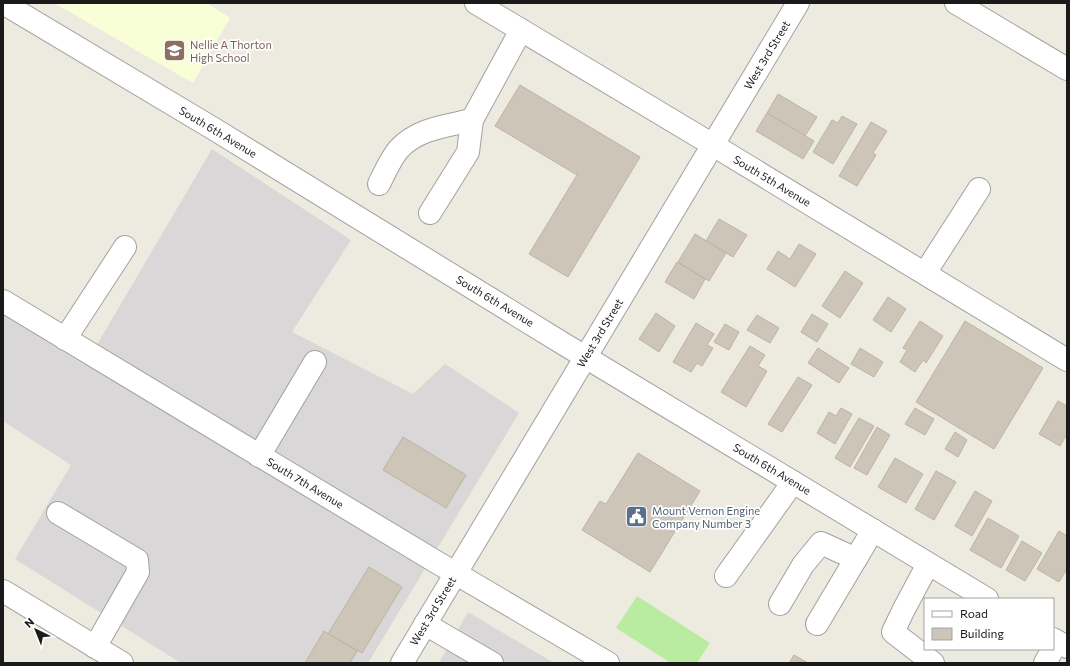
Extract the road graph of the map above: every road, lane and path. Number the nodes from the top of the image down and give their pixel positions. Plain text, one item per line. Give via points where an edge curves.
1 (3, 3) edge
2 (476, 3) edge
3 (798, 3) edge
4 (956, 3) edge
5 (521, 30) junction
6 (1067, 69) edge
7 (472, 120) junction
8 (713, 145) junction
9 (378, 184) dead end
10 (979, 189) dead end
11 (430, 213) dead end
12 (125, 247) dead end
13 (925, 273) junction
14 (5, 308) edge
15 (65, 339) junction
16 (586, 357) junction
17 (1067, 360) edge
18 (315, 362) dead end
19 (259, 456) junction
20 (793, 482) junction
21 (58, 513) dead end
22 (873, 530) junction
23 (856, 558) junction
24 (928, 564) junction
25 (455, 573) junction
26 (726, 576) dead end
27 (3, 591) edge
28 (985, 598) edge
29 (780, 604) dead end
30 (424, 624) junction
31 (817, 624) dead end
32 (95, 647) junction
33 (1054, 650) edge
34 (122, 663) edge
35 (402, 663) edge
36 (492, 663) edge
37 (608, 663) edge
38 (933, 663) edge
39 (1045, 663) edge

1 - 16 street, South 6th Avenue
2 - 5 street, South 5th Avenue
3 - 8 street, West 3rd Street
4 - 6 street
5 - 7 street
5 - 8 street, South 5th Avenue
7 - 9 street via 414,136 398,150
7 - 11 street via 468,152
8 - 13 street, South 5th Avenue
8 - 16 street, West 3rd Street
10 - 13 street
12 - 15 street
13 - 17 street, South 5th Avenue
14 - 15 street, South 7th Avenue
15 - 19 street, South 7th Avenue
16 - 20 street, South 6th Avenue
16 - 25 street, West 3rd Street
18 - 19 street
19 - 25 street, South 7th Avenue
20 - 22 street, South 6th Avenue
20 - 26 street
21 - 32 street via 137,560 138,572
22 - 23 street
22 - 24 street, South 6th Avenue
23 - 29 street via 820,542
23 - 31 street
24 - 28 street, South 6th Avenue
24 - 38 street via 894,632
25 - 30 street, West 3rd Street
25 - 37 street, South 7th Avenue
27 - 32 street
30 - 35 street, West 3rd Street
30 - 36 street
32 - 34 street
33 - 39 street

